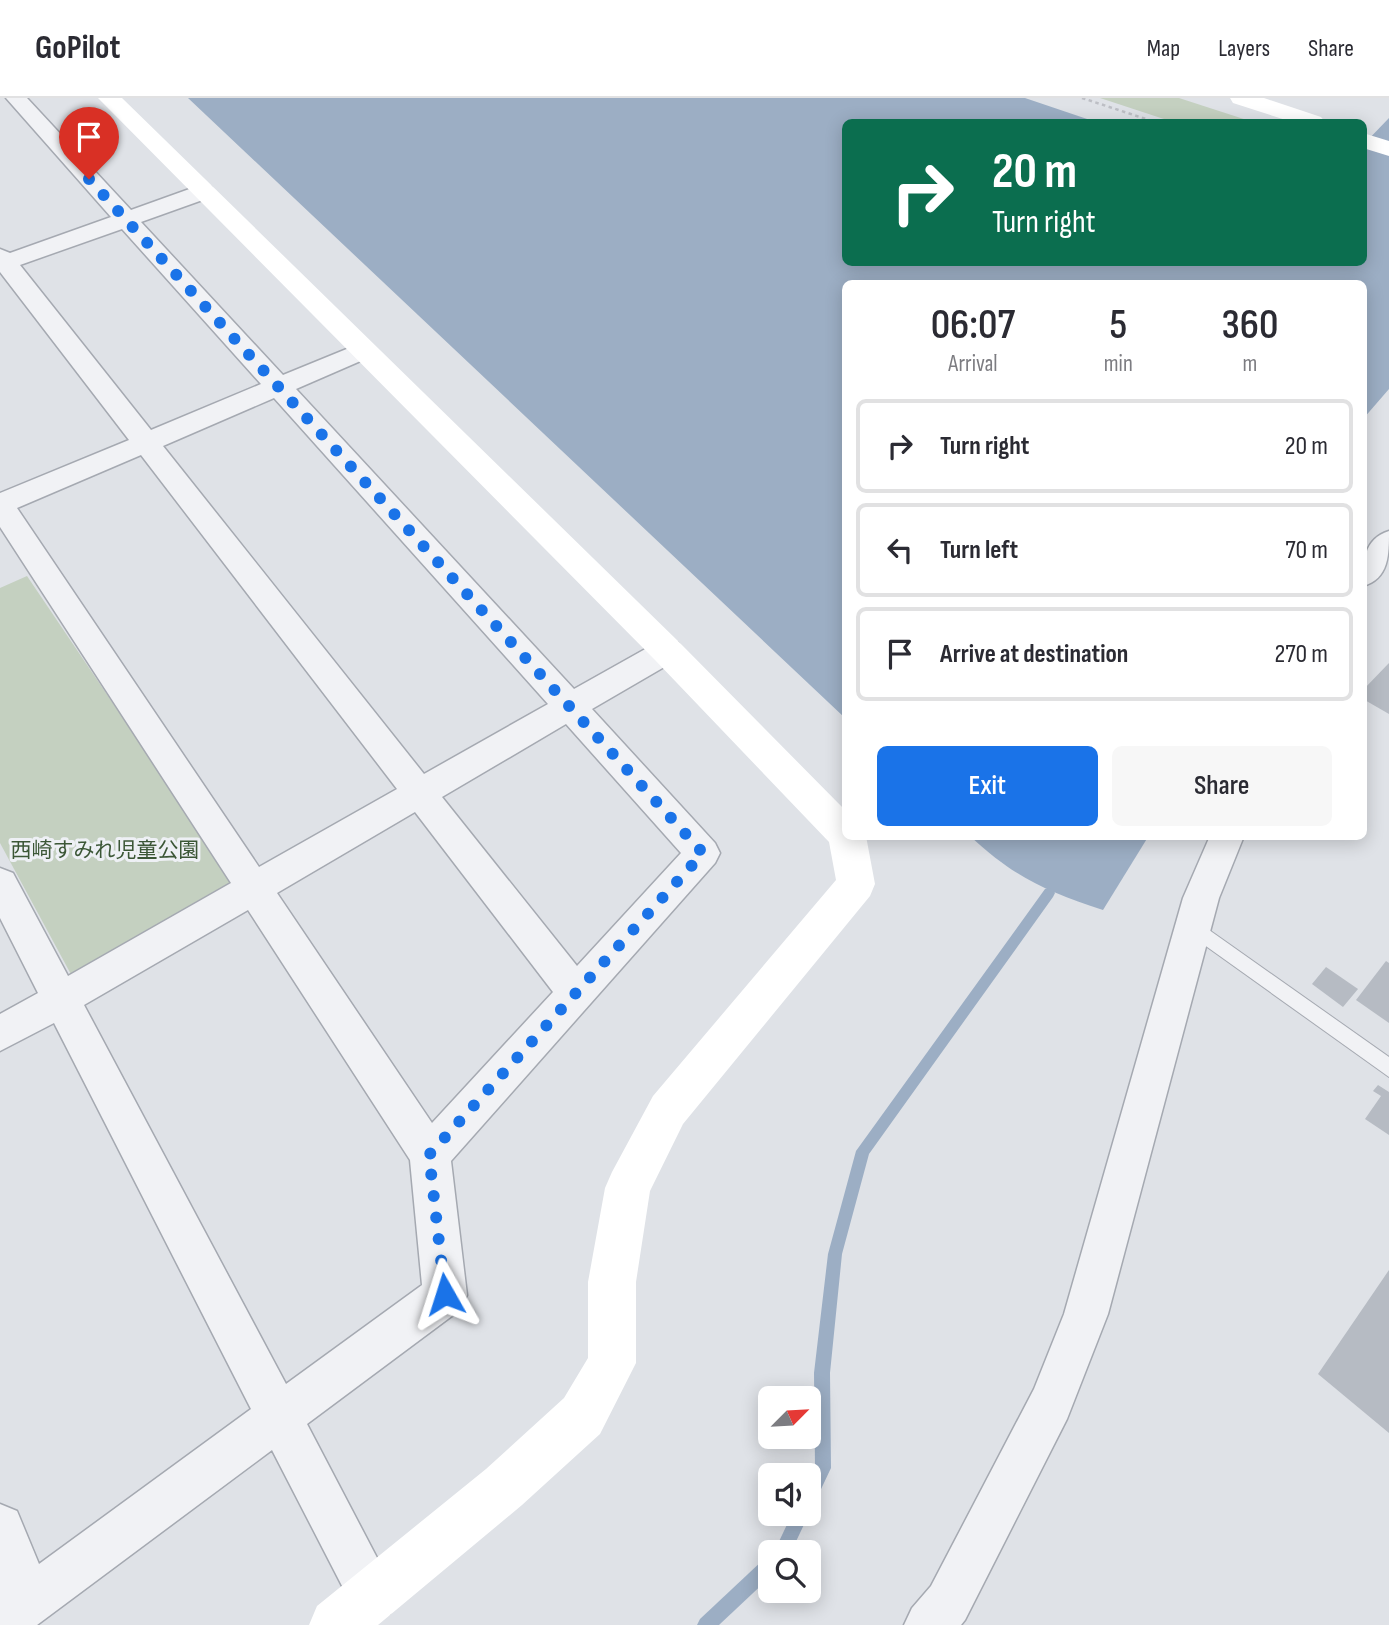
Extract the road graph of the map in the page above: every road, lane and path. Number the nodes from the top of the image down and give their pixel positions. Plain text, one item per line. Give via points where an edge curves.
1 (16, 98) edge
2 (109, 98) edge
3 (1082, 98) edge
4 (1241, 98) edge
5 (1306, 98) edge
6 (1286, 113) junction
7 (1146, 119) edge
8 (1304, 119) edge
9 (1367, 141) edge
10 (1389, 149) edge
11 (203, 192) junction
12 (125, 220) junction
13 (2, 261) edge
14 (363, 351) junction
15 (276, 387) junction
16 (145, 443) junction
17 (0, 505) edge
18 (1389, 541) edge
19 (1367, 571) edge
20 (667, 651) junction
21 (570, 707) junction
22 (419, 793) junction
23 (842, 831) edge
24 (847, 840) edge
25 (1225, 840) edge
26 (0, 883) edge
27 (253, 888) junction
28 (1195, 928) junction
29 (577, 995) junction
30 (61, 999) junction
31 (0, 1034) edge
32 (1389, 1068) edge
33 (429, 1155) junction
34 (278, 1415) junction
35 (0, 1528) edge
36 (15, 1611) edge
37 (355, 1611) edge
38 (929, 1625) edge

1 - 12 street
2 - 11 street
3 - 7 path
4 - 6 street
5 - 6 street
6 - 8 street
9 - 10 street
11 - 12 street
11 - 14 street
12 - 13 street
12 - 15 street
13 - 16 street
14 - 15 street
14 - 20 street
15 - 16 street
15 - 21 street
16 - 17 street
16 - 22 street
17 - 27 street
18 - 19 street
20 - 21 street
20 - 23 street
21 - 22 street
21 - 29 street via 703,853
22 - 27 street
22 - 29 street
24 - 37 street via 856,884 668,1110 628,1188 612,1282 612,1363 582,1416
25 - 28 street via 1201,898
26 - 30 street
27 - 30 street
27 - 33 street
28 - 32 lane
28 - 38 street via 1086,1314 1051,1403 948,1602
29 - 33 street
30 - 31 street
30 - 34 street
33 - 34 street via 445,1294
34 - 36 street
34 - 37 street
35 - 36 street

